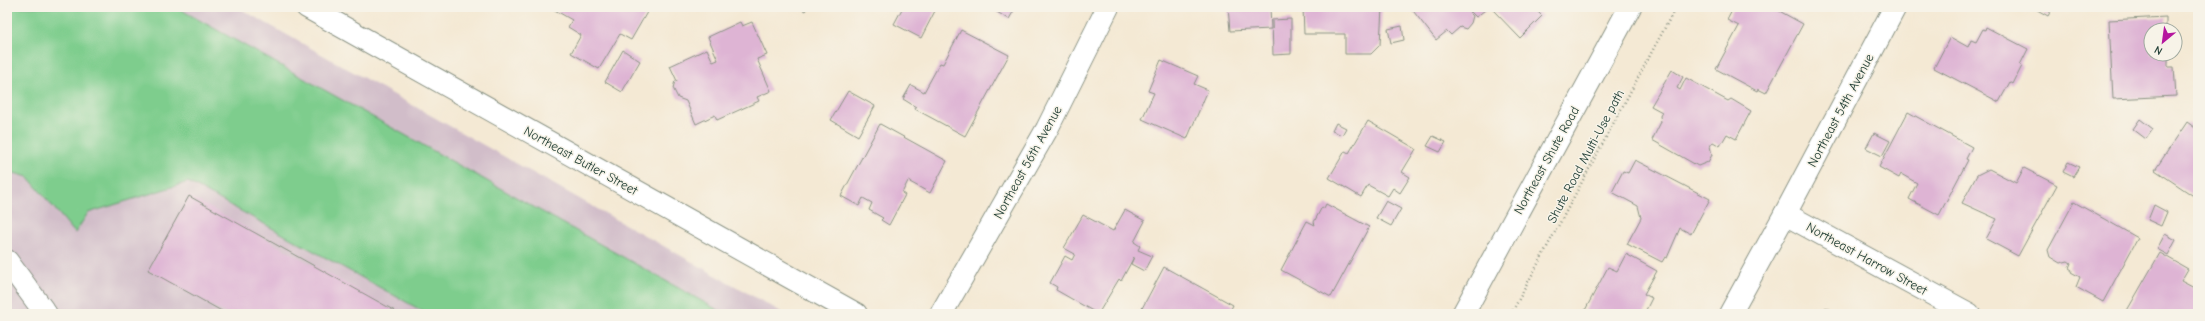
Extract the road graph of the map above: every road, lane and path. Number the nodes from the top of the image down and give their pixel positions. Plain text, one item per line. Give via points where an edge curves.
1 (307, 7) edge
2 (1108, 7) edge
3 (1630, 7) edge
4 (1676, 7) edge
5 (1895, 7) edge
6 (1785, 214) junction
7 (7, 261) edge
8 (46, 314) edge
9 (856, 314) edge
10 (941, 314) edge
11 (1463, 314) edge
12 (1511, 314) edge
13 (1730, 314) edge
14 (1969, 314) edge

1 - 9 street, Northeast Butler Street
2 - 10 street, Northeast 56th Avenue via 1047,129
3 - 11 street, Northeast Shute Road
4 - 12 path, Shute Road Multi-Use path
5 - 6 street, Northeast 54th Avenue
6 - 13 street, Northeast 54th Avenue
6 - 14 street, Northeast Harrow Street
7 - 8 street

